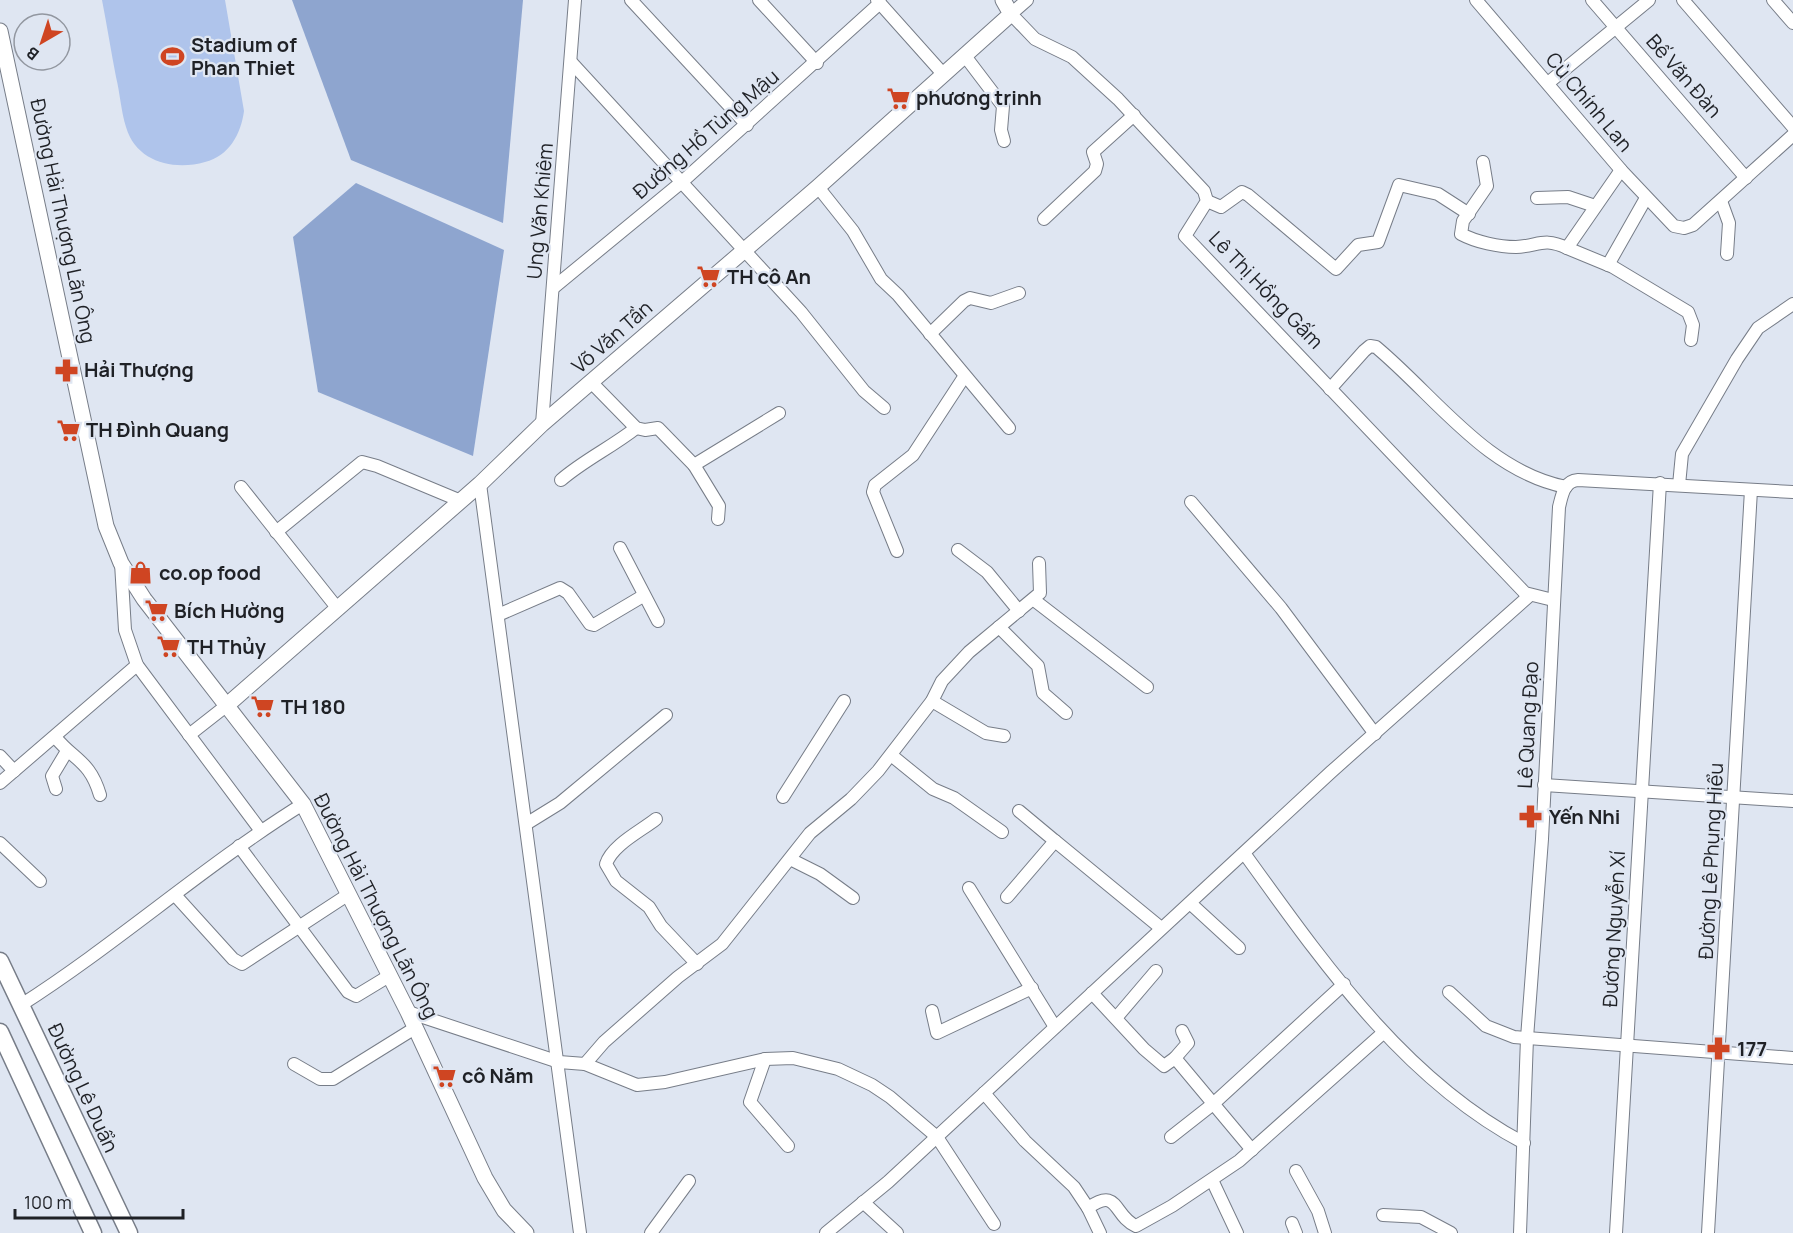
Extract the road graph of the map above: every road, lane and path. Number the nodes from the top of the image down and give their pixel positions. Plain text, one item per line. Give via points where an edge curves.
1 (575, 0) edge
2 (631, 0) edge
3 (759, 0) edge
4 (1003, 0) edge
5 (1027, 0) edge
6 (1476, 0) edge
7 (1592, 0) edge
8 (1649, 0) edge
9 (1683, 0) edge
10 (1773, 0) edge
11 (878, 2) edge
12 (1011, 14) junction
13 (1793, 22) edge
14 (1616, 28) junction
15 (0, 31) edge
16 (965, 56) junction
17 (572, 62) junction
18 (817, 63) junction
19 (944, 75) junction
20 (1548, 83) junction
21 (1134, 116) junction
22 (747, 125) junction
23 (1793, 127) edge
24 (1791, 138) edge
25 (1004, 141) dead end
26 (1483, 162) dead end
27 (1621, 170) junction
28 (1746, 178) junction
29 (683, 181) junction
30 (818, 187) junction
31 (1537, 198) dead end
32 (1646, 198) junction
33 (1207, 201) junction
34 (1721, 201) junction
35 (1595, 206) junction
36 (1469, 214) junction
37 (1044, 219) dead end
38 (1567, 248) junction
39 (745, 251) junction
40 (1727, 254) dead end
41 (1608, 265) junction
42 (554, 288) junction
43 (1018, 293) dead end
44 (1793, 304) edge
45 (930, 334) junction
46 (1691, 340) dead end
47 (964, 377) junction
48 (591, 382) junction
49 (1330, 389) junction
50 (884, 408) dead end
51 (779, 413) dead end
52 (542, 424) junction
53 (636, 428) junction
54 (1009, 428) dead end
55 (694, 465) junction
56 (561, 480) dead end
57 (1660, 483) junction
58 (480, 484) junction
59 (1679, 484) junction
60 (241, 487) dead end
61 (1566, 487) junction
62 (1751, 490) junction
63 (1793, 492) edge
64 (460, 501) junction
65 (1191, 502) dead end
66 (718, 519) dead end
67 (276, 532) junction
68 (620, 548) dead end
69 (958, 550) dead end
70 (897, 551) dead end
71 (121, 563) junction
72 (1039, 563) dead end
73 (644, 596) junction
74 (1529, 596) junction
75 (1034, 600) junction
76 (1553, 600) junction
77 (338, 609) junction
78 (1019, 611) junction
79 (498, 615) junction
80 (658, 621) dead end
81 (999, 627) junction
82 (137, 665) junction
83 (1147, 687) dead end
84 (844, 701) dead end
85 (932, 701) junction
86 (226, 706) junction
87 (1066, 713) dead end
88 (666, 715) dead end
89 (1375, 734) junction
90 (189, 735) junction
91 (1004, 736) dead end
92 (55, 737) junction
93 (67, 751) junction
94 (891, 754) junction
95 (0, 756) edge
96 (14, 771) junction
97 (0, 783) edge
98 (1544, 785) junction
99 (56, 789) dead end
100 (1641, 791) junction
101 (100, 795) dead end
102 (783, 797) dead end
103 (1733, 797) junction
104 (1793, 801) edge
105 (303, 804) junction
106 (1019, 811) dead end
107 (656, 819) dead end
108 (526, 824) junction
109 (261, 831) junction
110 (1002, 832) dead end
111 (1055, 841) junction
112 (0, 843) edge
113 (239, 846) junction
114 (1244, 853) junction
115 (792, 860) junction
116 (40, 881) dead end
117 (969, 888) dead end
118 (349, 894) junction
119 (175, 895) junction
120 (1007, 897) dead end
121 (853, 898) dead end
122 (1190, 903) junction
123 (300, 926) junction
124 (1161, 928) junction
125 (1239, 948) dead end
126 (0, 961) edge
127 (697, 964) junction
128 (1156, 971) dead end
129 (389, 976) junction
130 (1344, 984) junction
131 (1032, 988) junction
132 (1449, 992) dead end
133 (1092, 993) junction
134 (21, 1005) junction
135 (932, 1011) dead end
136 (408, 1012) junction
137 (1116, 1018) junction
138 (1055, 1027) junction
139 (415, 1028) junction
140 (1182, 1031) dead end
141 (0, 1032) edge
142 (1383, 1033) junction
143 (1527, 1038) junction
144 (1626, 1047) junction
145 (1720, 1054) junction
146 (1174, 1058) junction
147 (1793, 1058) edge
148 (765, 1059) junction
149 (559, 1062) junction
150 (294, 1064) dead end
151 (585, 1064) junction
152 (984, 1093) junction
153 (1212, 1104) junction
154 (937, 1137) junction
155 (1171, 1137) dead end
156 (1524, 1143) junction
157 (788, 1146) dead end
158 (1252, 1150) junction
159 (1296, 1171) dead end
160 (1212, 1180) junction
161 (689, 1181) dead end
162 (863, 1202) junction
163 (1088, 1208) junction
164 (1383, 1215) dead end
165 (994, 1224) dead end
166 (93, 1233) edge
167 (129, 1233) edge
168 (526, 1233) edge
169 (580, 1233) edge
170 (651, 1233) edge
171 (826, 1233) edge
172 (897, 1233) edge
173 (1100, 1233) edge
174 (1237, 1233) edge
175 (1325, 1233) edge
176 (1451, 1233) edge
177 (1520, 1233) edge
178 (1616, 1233) edge
179 (1708, 1233) edge

1 - 17 street, Ung Văn Khiêm
2 - 22 street
3 - 18 street
4 - 12 street, Lê Thị Hồng Gấm
5 - 12 street, Võ Văn Tần
6 - 20 street, Cù Chính Lan
7 - 14 street, Bế Văn Đàn
8 - 14 street
9 - 23 street
10 - 13 street
11 - 18 street, Đường Hồ Tùng Mậu
11 - 19 street
12 - 16 street, Võ Văn Tần
12 - 21 street, Lê Thị Hồng Gấm via 1035,39 1072,57
14 - 20 street
14 - 28 street, Bế Văn Đàn
15 - 71 street, Đường Hải Thượng Lãn Ông via 106,526
16 - 19 street, Võ Văn Tần
16 - 25 street via 1003,106
17 - 29 street
17 - 42 street, Ung Văn Khiêm
18 - 22 street, Đường Hồ Tùng Mậu
19 - 30 street, Võ Văn Tần
20 - 27 street, Cù Chính Lan
21 - 33 street, Lê Thị Hồng Gấm via 1201,187
21 - 37 street via 1093,152 1095,171
22 - 29 street, Đường Hồ Tùng Mậu
24 - 28 street
26 - 36 street via 1487,186
27 - 32 street, Cù Chính Lan
27 - 35 street
28 - 34 street
29 - 39 street
29 - 42 street, Đường Hồ Tùng Mậu
30 - 39 street, Võ Văn Tần
30 - 45 street via 854,231 881,279
31 - 35 street via 1568,196
32 - 34 street, Cù Chính Lan via 1674,226 1684,228
32 - 41 street
33 - 36 street via 1221,207 1242,192 1248,195 1336,269 1358,244 1378,242 1399,185 1438,194
33 - 49 street, Lê Thị Hồng Gấm via 1185,236
34 - 40 street via 1729,223
35 - 38 street
36 - 38 street via 1460,227 1461,234 1469,238 1515,247 1549,241
38 - 41 street
39 - 48 street, Võ Văn Tần
39 - 50 street via 801,312 864,391
41 - 46 street via 1688,312 1693,325
42 - 52 street, Ung Văn Khiêm
43 - 45 street via 992,303 970,298
44 - 59 street via 1758,328 1733,366 1682,454
45 - 47 street
47 - 54 street
47 - 70 street via 913,455 874,484 873,492
48 - 52 street, Võ Văn Tần
48 - 53 street
49 - 61 street via 1364,351 1376,347 1485,449 1541,482
49 - 74 street, Lê Thị Hồng Gấm
51 - 55 street
52 - 58 street, Võ Văn Tần
53 - 55 street via 658,428
53 - 56 street
55 - 66 street via 719,506
57 - 59 street
57 - 61 street via 1573,480
57 - 100 street, Đường Nguyễn Xí
58 - 64 street, Võ Văn Tần
58 - 79 street
59 - 62 street
60 - 67 street
61 - 76 street, Lê Quang Đạo via 1559,507
62 - 63 street
62 - 103 street, Đường Lê Phụng Hiểu
64 - 67 street via 362,462
64 - 77 street, Võ Văn Tần
65 - 89 street via 1281,608
67 - 77 street
68 - 73 street
69 - 78 street via 994,580
71 - 82 street via 125,630
71 - 86 street, Đường Hải Thượng Lãn Ông
72 - 75 street via 1040,593
73 - 79 street via 594,625 560,588
73 - 80 street
74 - 76 street
74 - 89 street
75 - 78 street
75 - 83 street
76 - 98 street, Lê Quang Đạo
77 - 86 street, Võ Văn Tần
78 - 81 street
79 - 108 street
81 - 85 street via 942,681
81 - 87 street via 1038,666 1042,693
82 - 90 street
82 - 92 street
84 - 102 street
85 - 91 street via 986,733
85 - 94 street
86 - 90 street
86 - 105 street, Đường Hải Thượng Lãn Ông
88 - 108 street via 560,803
89 - 114 street
90 - 109 street
92 - 93 street
92 - 96 street
93 - 99 street via 52,776
93 - 101 street via 90,769
94 - 110 street via 933,789 954,798
94 - 115 street via 865,787 810,833
95 - 96 street
96 - 97 street
98 - 100 street
98 - 143 street, Lê Quang Đạo
100 - 103 street
100 - 144 street, Đường Nguyễn Xí
103 - 104 street
103 - 145 street, Đường Lê Phụng Hiểu
105 - 109 street
105 - 118 street, Đường Hải Thượng Lãn Ông
106 - 111 street
107 - 127 street via 608,857 606,864 616,881 649,907 661,927
108 - 149 street
109 - 113 street
111 - 120 street
111 - 124 street
112 - 116 street
113 - 119 street
113 - 123 street
114 - 122 street
114 - 130 street
115 - 121 street
115 - 127 street via 722,944
117 - 131 street
118 - 123 street
118 - 129 street, Đường Hải Thượng Lãn Ông
119 - 123 street via 242,964
119 - 134 street via 80,968
122 - 124 street
122 - 125 street
123 - 129 street via 352,994 361,994
124 - 133 street
126 - 134 main road, Đường Lê Duẩn
127 - 151 street via 604,1042
128 - 137 street
129 - 136 street, Đường Hải Thượng Lãn Ông
130 - 142 street
130 - 153 street
131 - 135 street via 938,1034
131 - 138 street
132 - 143 street via 1486,1026
133 - 137 street
133 - 138 street
134 - 167 main road, Đường Lê Duẩn
136 - 139 street, Đường Hải Thượng Lãn Ông
136 - 149 street
137 - 146 street via 1164,1066
138 - 152 street
139 - 150 street via 333,1078 320,1079
139 - 168 street, Đường Hải Thượng Lãn Ông via 485,1178 504,1210
140 - 146 street via 1188,1043
141 - 166 main road
142 - 156 street via 1473,1111
142 - 158 street
143 - 144 street
143 - 156 street, Lê Quang Đạo
144 - 145 street
144 - 178 street, Đường Nguyễn Xí
145 - 147 street
145 - 179 street, Đường Lê Phụng Hiểu
146 - 153 street
148 - 151 street via 645,1085
148 - 154 street via 801,1059 847,1072 890,1097
148 - 157 street via 750,1102
149 - 151 street
149 - 169 street
152 - 154 street
152 - 163 street via 1025,1141 1074,1187
153 - 155 street
153 - 158 street
154 - 162 street
154 - 165 street
156 - 177 street, Lê Quang Đạo
158 - 160 street
159 - 175 street
160 - 163 street via 1136,1226 1108,1200
160 - 174 street
161 - 170 street
162 - 171 street
162 - 172 street
163 - 173 street
164 - 176 street via 1421,1217

